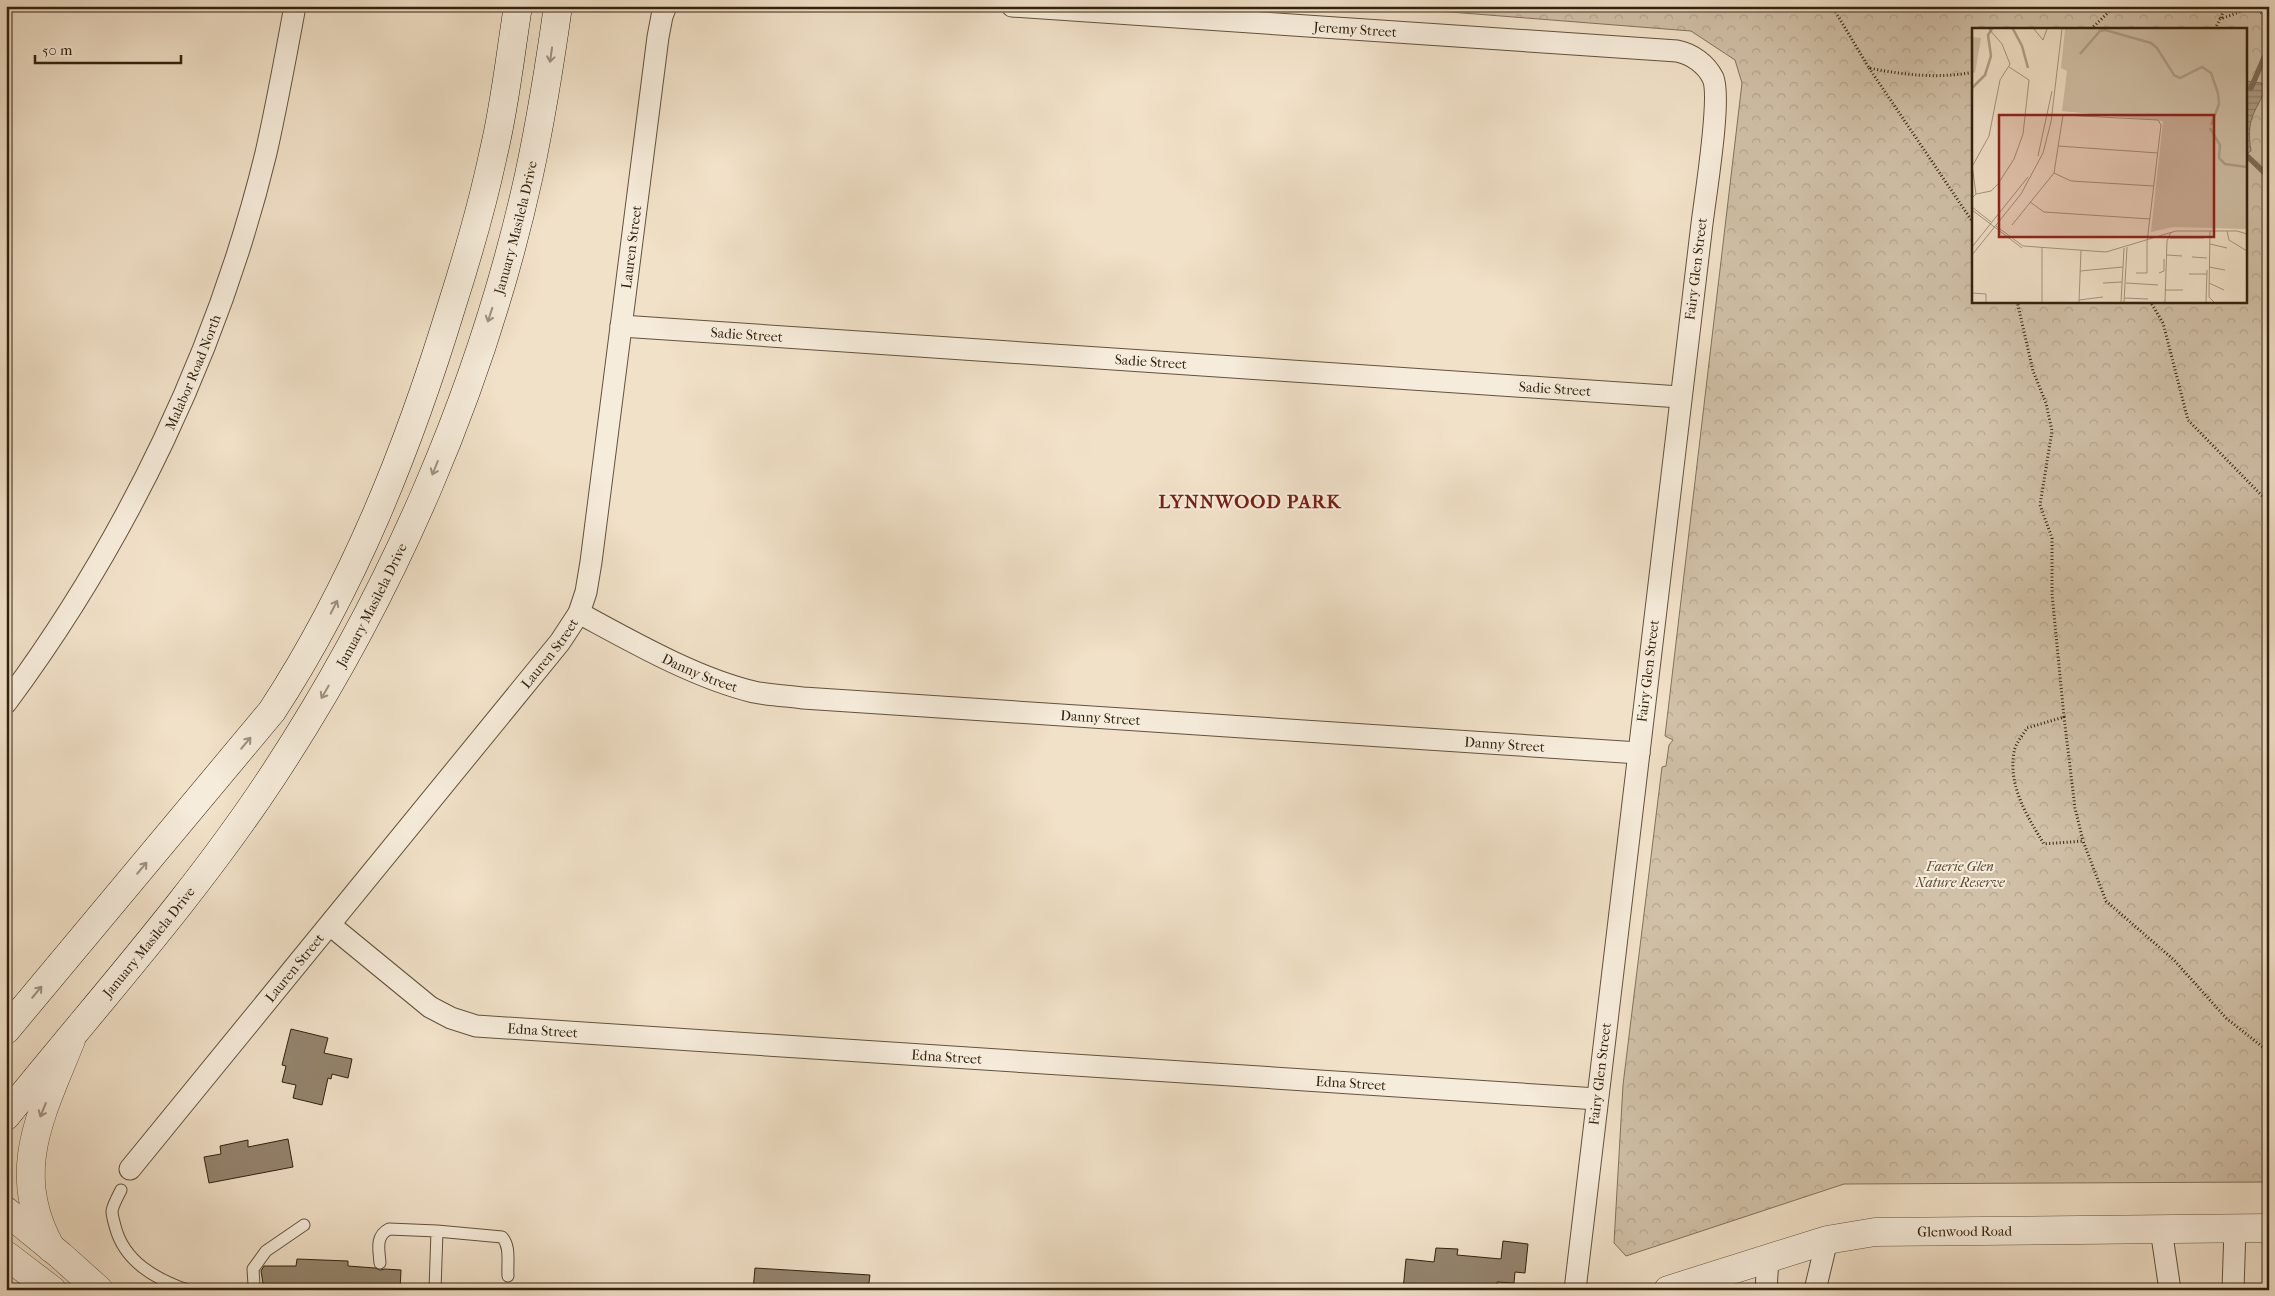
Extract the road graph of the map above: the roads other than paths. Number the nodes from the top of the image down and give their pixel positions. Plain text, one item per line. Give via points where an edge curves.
1 (294, 6) edge
2 (518, 6) edge
3 (558, 6) edge
4 (666, 6) edge
5 (1012, 6) edge
6 (1697, 59) joint
7 (621, 326) junction
8 (1680, 397) junction
9 (579, 612) junction
10 (6, 703) edge
11 (1639, 753) junction
12 (330, 925) junction
13 (6, 1030) edge
14 (74, 1032) junction
15 (1597, 1099) junction
16 (6, 1116) edge
17 (130, 1169) dead end
18 (121, 1190) dead end
19 (6, 1212) edge
20 (304, 1225) dead end
21 (2234, 1228) junction
22 (2269, 1228) edge
23 (2161, 1229) junction
24 (437, 1231) junction
25 (1826, 1240) junction
26 (51, 1248) junction
27 (6, 1255) edge
28 (1768, 1258) junction
29 (380, 1263) dead end
30 (508, 1276) dead end
31 (52, 1290) edge
32 (99, 1290) edge
33 (187, 1290) edge
34 (257, 1290) edge
35 (435, 1290) edge
36 (1575, 1290) edge
37 (1668, 1290) edge
38 (1766, 1290) edge
39 (1816, 1290) edge
40 (2170, 1290) edge
41 (2233, 1290) edge

1 - 10 street, Malabor Road North via 278,98 252,202 231,271 189,382 153,460 89,579
13 -> 2 main road via 272,711 336,602 394,474 432,370 473,239 494,155
3 -> 14 main road, January Masilela Drive via 532,159 507,259 462,400 411,526 348,652 271,779 216,858
4 - 7 street, Lauren Street via 658,37
5 - 6 street, Jeremy Street via 1657,49 1684,53
6 - 8 street, Fairy Glen Street via 1712,78 1716,100
7 - 8 street, Sadie Street
7 - 9 street, Lauren Street via 591,562
8 - 11 street, Fairy Glen Street
9 - 11 street, Danny Street via 711,678 763,693
9 - 12 street, Lauren Street via 546,660
11 - 15 street, Fairy Glen Street
12 - 15 street, Edna Street via 430,1007 450,1018 476,1026
12 - 17 street, Lauren Street
14 - 16 main road, January Masilela Drive
14 -> 26 main road via 39,1120 31,1156 33,1207
15 - 36 street, Fairy Glen Street
18 - 33 lane via 112,1212 117,1234 127,1250 136,1263 152,1275
19 - 26 main road
20 - 34 lane via 266,1251 252,1269
21 - 22 main road, Glenwood Road
21 - 23 main road, Glenwood Road
21 - 41 street
23 - 25 main road, Glenwood Road via 1892,1231
23 - 40 street
24 - 29 lane via 389,1229 382,1232 379,1237
24 - 30 lane via 502,1237 507,1248
24 - 35 lane
25 - 28 main road, Glenwood Road
25 - 39 street
26 - 32 main road
27 - 31 main road
28 - 37 main road, Glenwood Road
28 - 38 street

